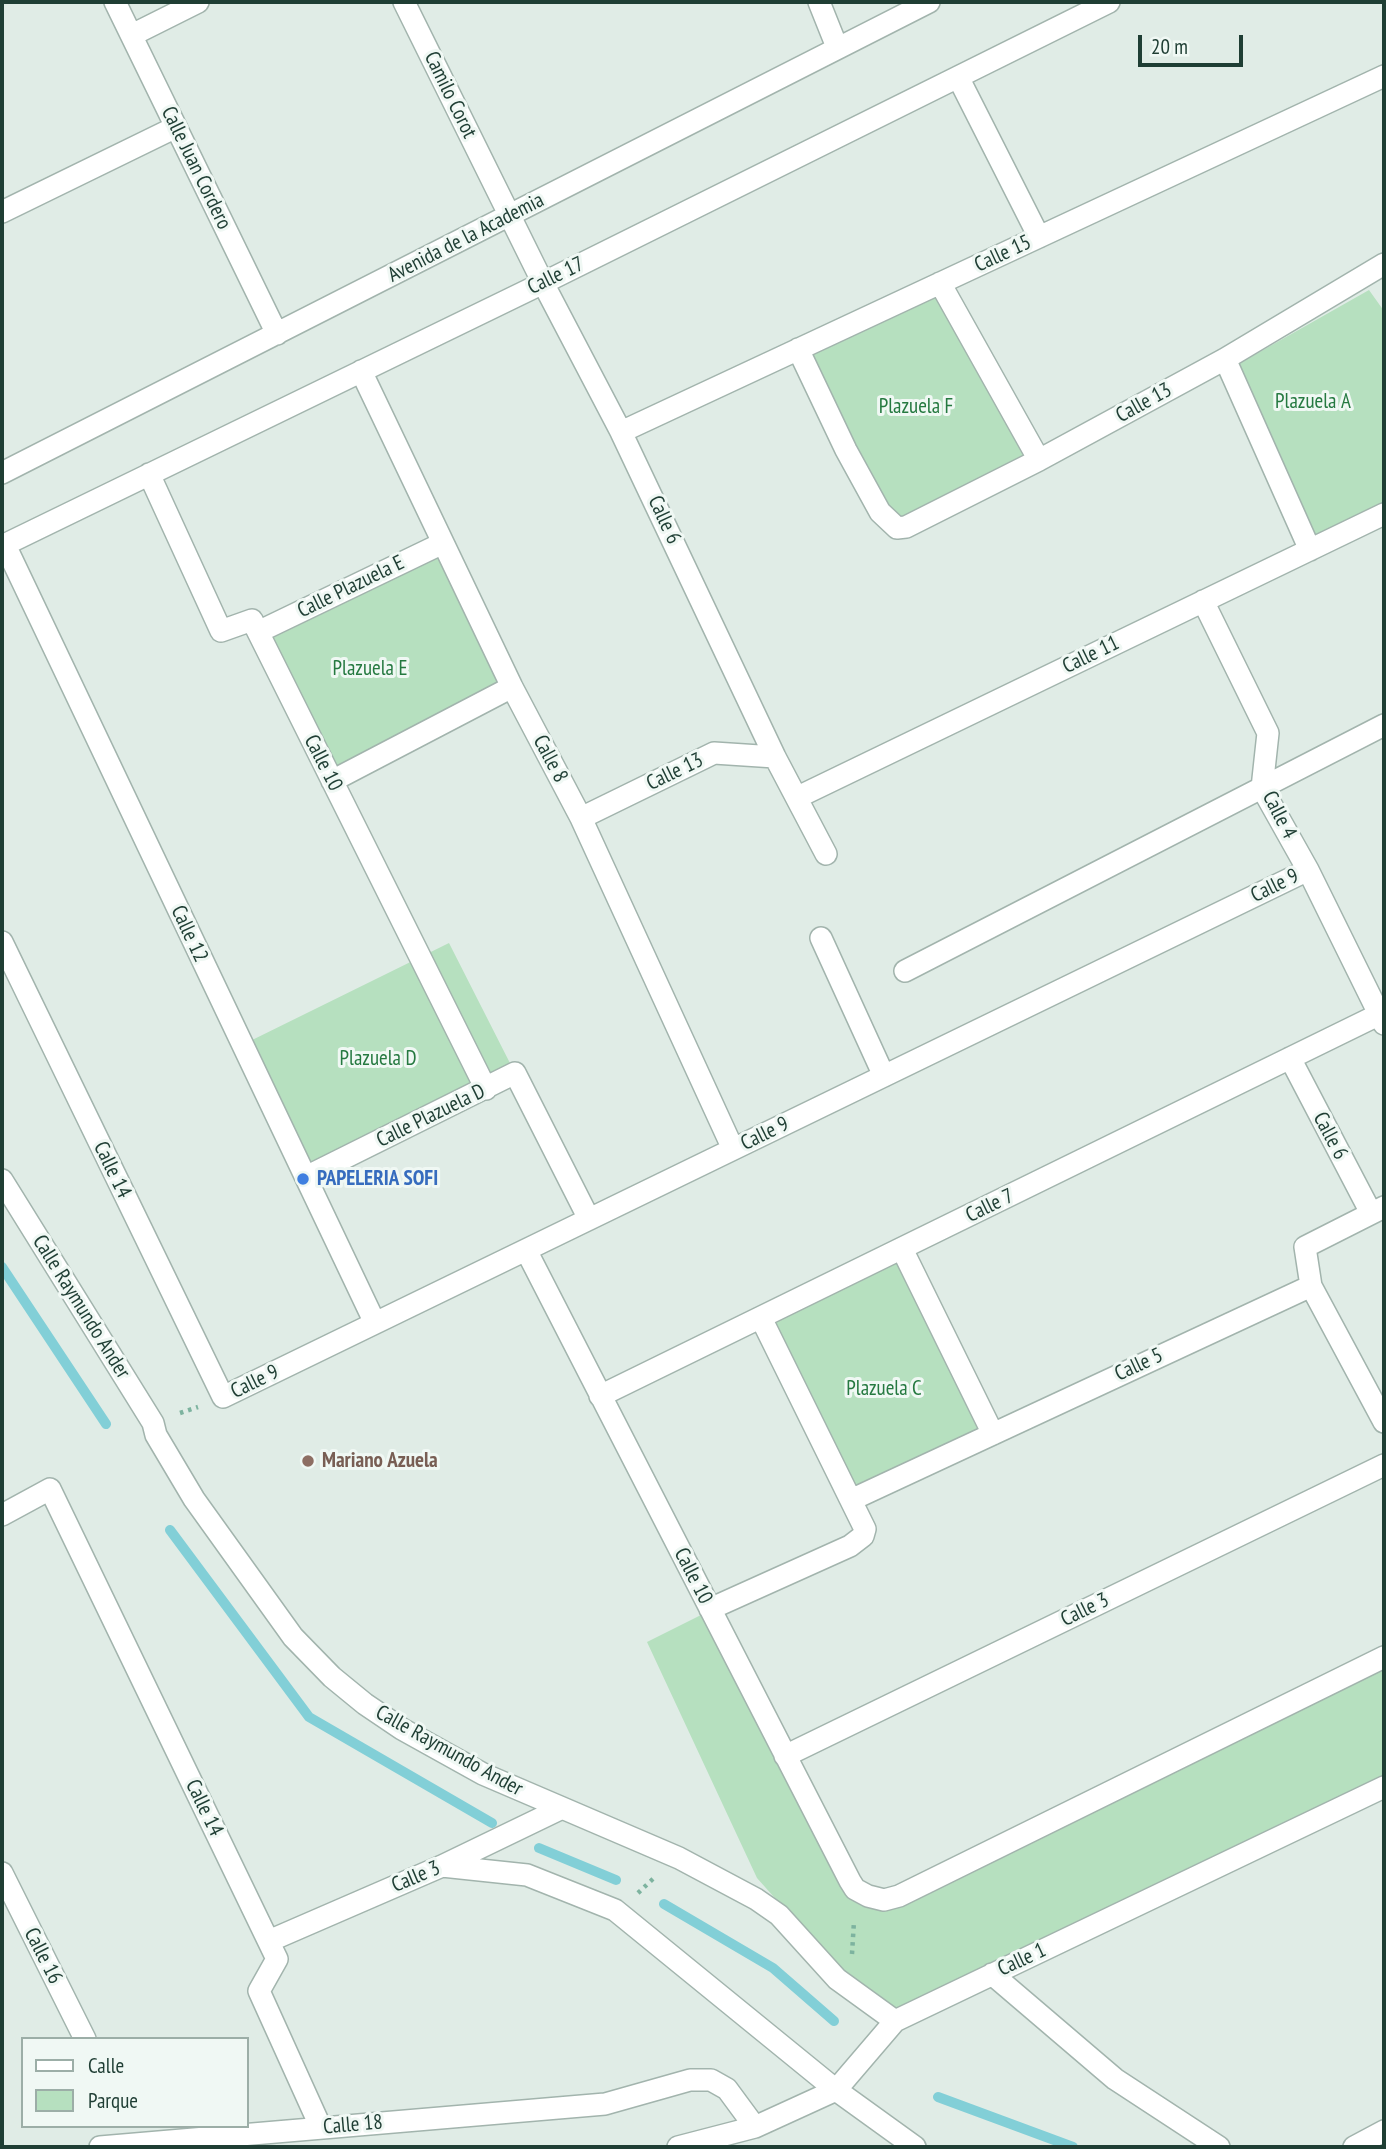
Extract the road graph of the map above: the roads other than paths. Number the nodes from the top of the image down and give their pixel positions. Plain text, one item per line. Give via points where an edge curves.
1 (115, 2) edge
2 (198, 2) edge
3 (404, 2) edge
4 (819, 2) edge
5 (929, 2) edge
6 (1108, 2) edge
7 (132, 35) junction
8 (837, 47) junction
9 (1384, 76) edge
10 (958, 77) junction
11 (176, 127) junction
12 (496, 188) joint
13 (2, 212) edge
14 (510, 217) junction
15 (1038, 237) junction
16 (1384, 264) edge
17 (543, 283) junction
18 (940, 283) junction
19 (277, 334) junction
20 (798, 349) junction
21 (1225, 359) junction
22 (361, 371) junction
23 (621, 432) junction
24 (1039, 460) junction
25 (2, 473) edge
26 (149, 474) junction
27 (1384, 514) edge
28 (443, 543) junction
29 (3, 546) edge
30 (1310, 550) junction
31 (1203, 601) junction
32 (258, 632) junction
33 (512, 687) junction
34 (1384, 725) edge
35 (775, 757) junction
36 (332, 781) junction
37 (1262, 788) junction
38 (798, 797) junction
39 (581, 818) junction
40 (826, 854) dead end
41 (1308, 870) junction
42 (821, 938) dead end
43 (2, 942) edge
44 (905, 971) dead end
45 (1382, 1019) edge
46 (1290, 1058) junction
47 (884, 1076) junction
48 (486, 1089) junction
49 (733, 1149) junction
50 (308, 1176) junction
51 (2, 1180) edge
52 (1378, 1210) edge
53 (589, 1219) junction
54 (902, 1249) junction
55 (526, 1250) junction
56 (1311, 1286) junction
57 (761, 1318) junction
58 (375, 1323) junction
59 (600, 1396) junction
60 (223, 1397) joint
61 (1384, 1422) edge
62 (993, 1434) junction
63 (1384, 1465) edge
64 (851, 1500) junction
65 (2, 1515) edge
66 (710, 1609) junction
67 (1384, 1657) edge
68 (785, 1756) junction
69 (1384, 1787) edge
70 (560, 1809) junction
71 (442, 1867) junction
72 (2, 1872) edge
73 (269, 1941) junction
74 (992, 1974) junction
75 (895, 2021) junction
76 (84, 2037) edge
77 (836, 2090) junction
78 (755, 2127) junction
79 (321, 2128) junction
80 (1384, 2131) edge
81 (133, 2135) edge
82 (100, 2147) edge
83 (678, 2147) edge
84 (915, 2147) edge
85 (1219, 2147) edge
86 (1354, 2147) edge

1 - 7 street, Calle Juan Cordero
2 - 7 street
3 - 12 street, Camilo Corot
4 - 8 street
5 - 8 street, Avenida de la Academia
6 - 10 street, Calle 17
7 - 11 street, Calle Juan Cordero
8 - 14 street, Avenida de la Academia
9 - 15 street, Calle 15
10 - 15 street
10 - 17 street, Calle 17
11 - 13 street
11 - 19 street, Calle Juan Cordero
12 - 14 street, Calle 6
14 - 17 street, Calle 6
14 - 19 street, Avenida de la Academia
15 - 18 street, Calle 15
16 - 21 street, Calle 13
17 - 22 street, Calle 17
17 - 23 street, Calle 6
18 - 20 street, Calle 15
18 - 24 street
19 - 25 street, Avenida de la Academia
20 - 23 street, Calle 15
20 - 24 street, Calle 13 via 880,512 897,528 915,525
21 - 24 street, Calle 13
21 - 30 street
22 - 26 street, Calle 17
22 - 28 street, Calle 8
23 - 35 street, Calle 6
26 - 29 street, Calle 17
26 - 32 street via 221,631 252,620
27 - 30 street, Calle 11
28 - 32 street, Calle Plazuela E
28 - 33 street, Calle 8
29 - 50 street, Calle 12
30 - 31 street, Calle 11
31 - 37 street, Calle 4 via 1268,733
31 - 38 street, Calle 11
32 - 36 street, Calle 10
33 - 36 street
33 - 39 street, Calle 8
34 - 37 street
35 - 38 street, Calle 6
35 - 39 street, Calle 13 via 714,753
36 - 48 street, Calle 10
37 - 41 street, Calle 4
37 - 44 street
38 - 40 street, Calle 6
39 - 49 street, Calle 8
41 - 45 street, Calle 4
41 - 47 street, Calle 9
42 - 47 street
43 - 60 street, Calle 14
45 - 46 street, Calle 7
46 - 52 street, Calle 6
46 - 54 street, Calle 7
47 - 49 street, Calle 9
48 - 50 street, Calle Plazuela D
48 - 53 street, Calle Plazuela D via 515,1073
49 - 53 street, Calle 9
50 - 58 street, Calle 12
51 - 70 street, Calle Raymundo Ander via 194,1499 293,1637 332,1677 402,1729 483,1774
52 - 56 street via 1305,1247
53 - 55 street, Calle 9
54 - 57 street, Calle 7
54 - 62 street
55 - 58 street, Calle 9
55 - 59 street, Calle 10
56 - 61 street
56 - 62 street, Calle 5
57 - 59 street, Calle 7
57 - 64 street
58 - 60 street, Calle 9
59 - 66 street, Calle 10
62 - 64 street, Calle 5
63 - 68 street, Calle 3
64 - 66 street via 865,1529 863,1536
65 - 73 street, Calle 14 via 50,1489
66 - 68 street, Calle 10
67 - 68 street, Calle 10 via 884,1900 862,1892
69 - 74 street, Calle 1
70 - 71 street, Calle 3
70 - 75 street, Calle Raymundo Ander via 679,1858 756,1899 779,1915 850,1990
71 - 73 street, Calle 3
71 - 77 street via 527,1875 615,1910
72 - 76 street, Calle 16
73 - 79 street, Calle 14 via 277,1959 259,1991
74 - 75 street, Calle 1
74 - 85 street via 1115,2079
75 - 77 street, Calle 1
77 - 78 street, Calle 1
77 - 84 street
78 - 79 street, Calle 18 via 727,2089 711,2080 690,2080 605,2104
78 - 83 street, Calle 1
79 - 81 street, Calle 18
80 - 86 street
81 - 82 street, Calle 18

